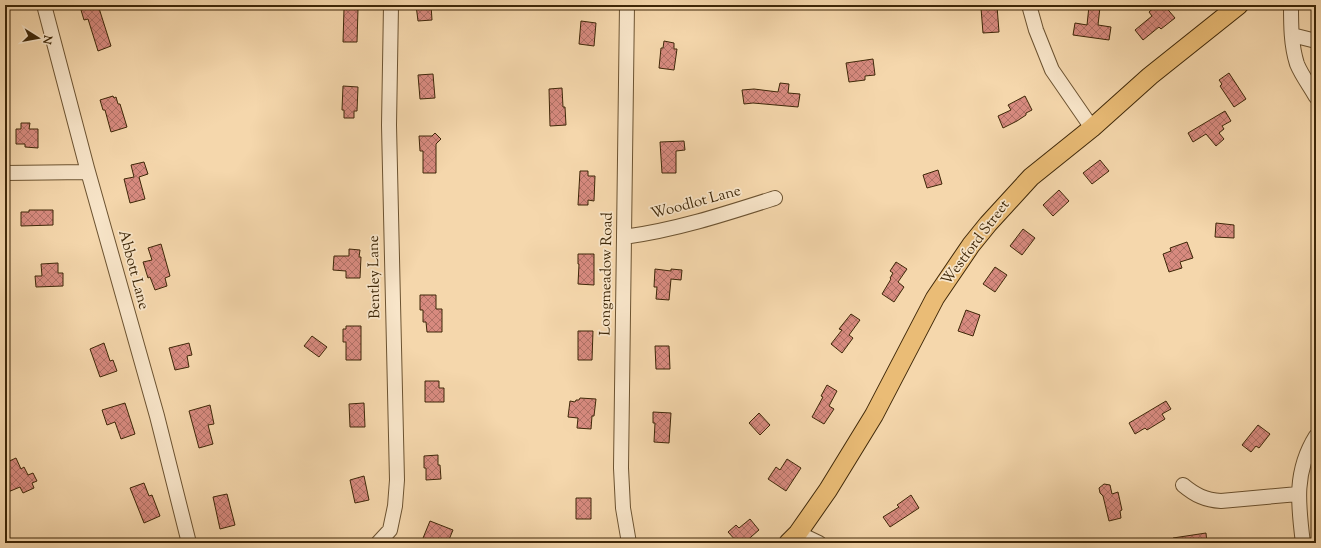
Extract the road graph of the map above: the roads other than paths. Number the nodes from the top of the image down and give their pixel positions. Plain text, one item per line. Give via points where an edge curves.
1 (44, 5) edge
2 (391, 5) edge
3 (628, 5) edge
4 (1029, 5) edge
5 (1238, 5) edge
6 (1291, 5) edge
7 (1292, 35) junction
8 (1316, 41) edge
9 (1316, 97) edge
10 (1092, 128) junction
11 (88, 172) junction
12 (5, 173) edge
13 (775, 198) dead end
14 (624, 237) junction
15 (1316, 436) edge
16 (1183, 485) dead end
17 (1298, 494) junction
18 (793, 538) edge
19 (190, 543) edge
20 (378, 543) edge
21 (629, 543) edge
22 (819, 543) edge
23 (1303, 543) edge

1 - 11 street, Abbott Lane
2 - 20 street, Bentley Lane via 389,125 397,480 390,530
3 - 14 street, Longmeadow Road
4 - 10 street via 1052,70
5 - 10 main road, Westford Street via 1150,76
6 - 7 street
7 - 8 street
7 - 9 street via 1298,65
10 - 18 main road, Westford Street via 1031,176 971,245 935,298 855,447 825,495
11 - 12 street
11 - 19 street, Abbott Lane
13 - 14 street, Woodlot Lane via 705,219
14 - 21 street, Longmeadow Road via 621,468 623,508
15 - 17 street via 1307,453
16 - 17 street via 1201,498 1220,501
17 - 23 street
18 - 22 street

